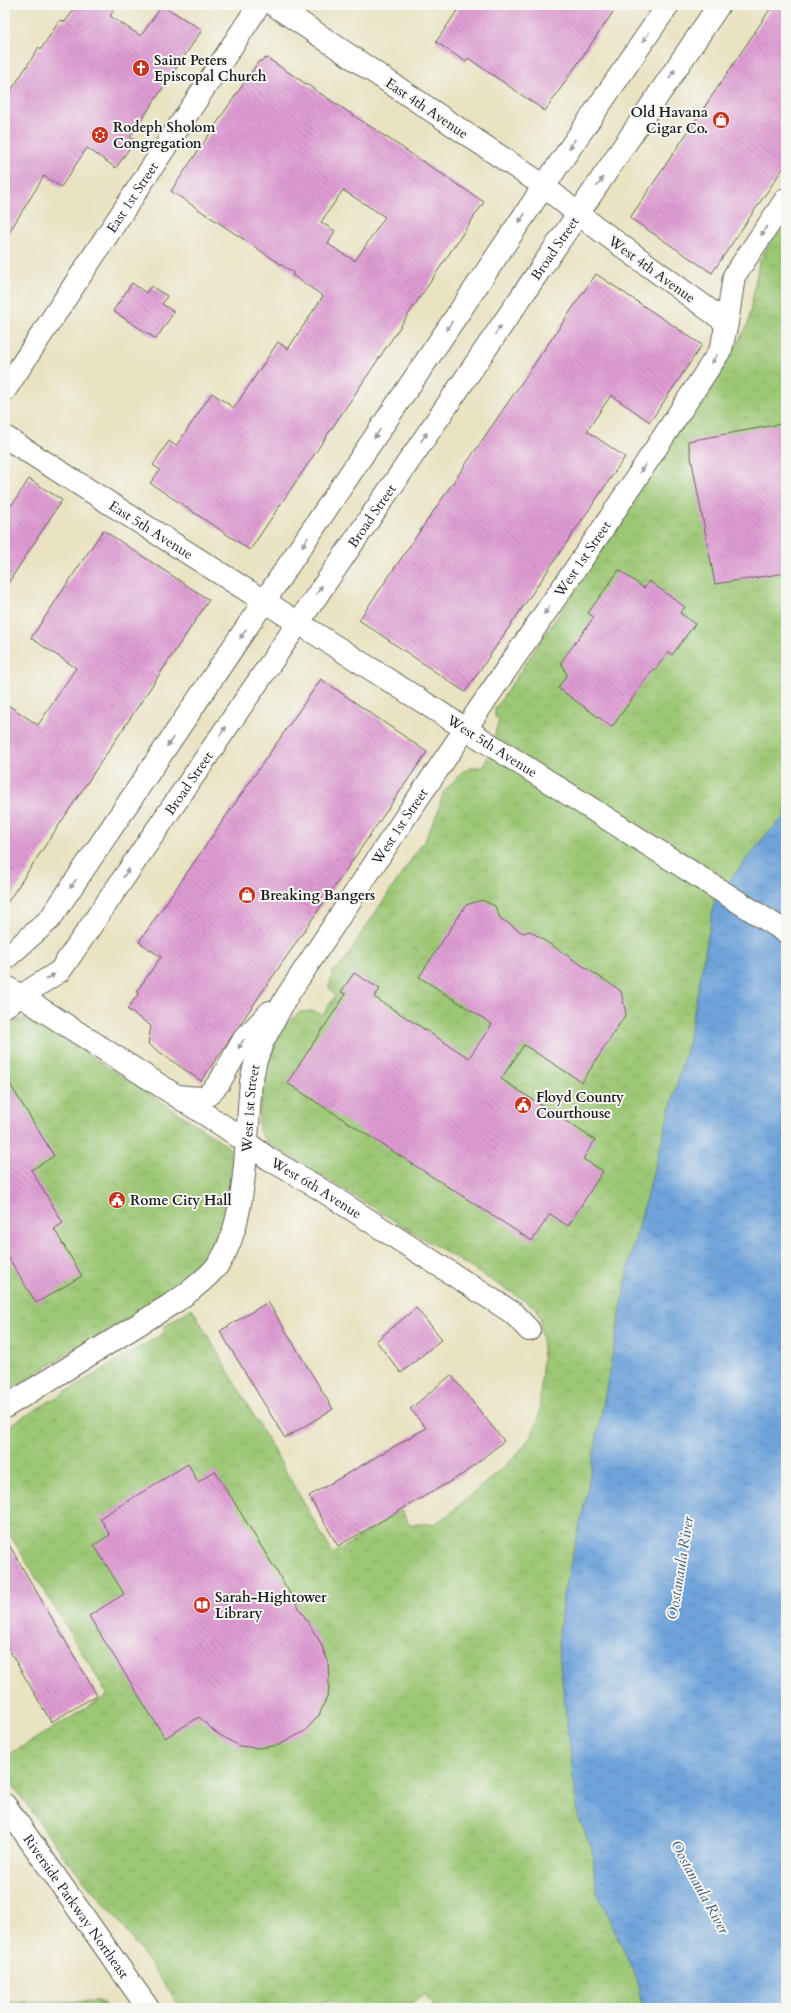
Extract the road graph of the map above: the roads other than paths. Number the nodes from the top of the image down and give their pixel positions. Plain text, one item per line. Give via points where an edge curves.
1 (259, 5) edge
2 (274, 5) edge
3 (668, 5) edge
4 (719, 5) edge
5 (544, 186) junction
6 (786, 199) edge
7 (578, 214) junction
8 (727, 323) junction
9 (5, 390) edge
10 (5, 437) edge
11 (264, 602) junction
12 (297, 623) junction
13 (465, 729) junction
14 (786, 932) edge
15 (5, 959) edge
16 (10, 996) edge
17 (287, 996) junction
18 (176, 1096) junction
19 (246, 1142) junction
20 (529, 1330) dead end
21 (5, 1407) edge
22 (5, 1805) edge
23 (148, 2008) edge

1 - 9 street, East 1st Street
2 - 5 street, East 4th Avenue
3 -> 5 street
7 -> 4 street, Broad Street
5 - 7 street, East 4th Avenue
5 -> 11 street
6 -> 8 street, West 1st Street via 734,276
7 - 8 street, West 4th Avenue
12 -> 7 street, Broad Street
8 -> 13 street, West 1st Street via 721,349 604,527
10 - 11 street, East 5th Avenue
11 - 12 street, East 5th Avenue
11 -> 15 street via 50,919
12 - 13 street, West 5th Avenue
16 -> 12 street, Broad Street via 60,971
13 - 14 street, West 5th Avenue
13 - 17 street, West 1st Street
16 - 18 street, West 6th Avenue
17 -> 18 street via 244,1038 219,1084 208,1095 199,1098
17 - 19 street, West 1st Street via 263,1040 256,1060
18 - 19 street, West 6th Avenue
19 - 20 street, West 6th Avenue via 513,1313
19 - 21 street, West 1st Street via 237,1219 229,1245 217,1266 178,1300
22 - 23 street, Riverside Parkway Northeast

